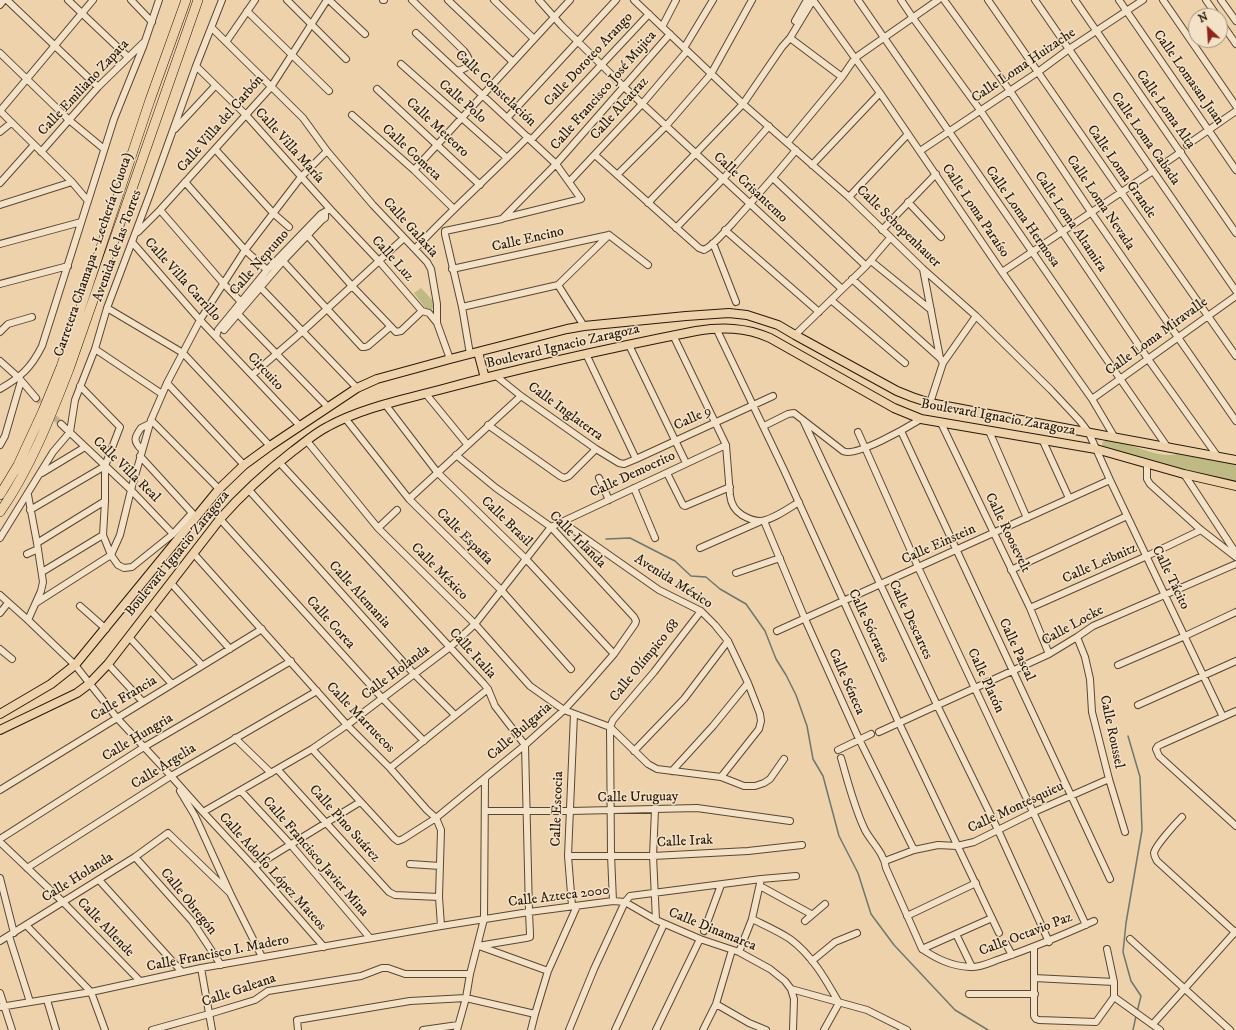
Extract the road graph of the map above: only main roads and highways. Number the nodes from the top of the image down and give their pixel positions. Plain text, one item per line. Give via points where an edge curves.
1 (186, 0) edge
2 (198, 0) edge
3 (474, 353) junction
4 (484, 378) junction
5 (1236, 460) edge
6 (1236, 486) edge
7 (0, 495) edge
8 (0, 512) edge
9 (0, 714) edge
10 (0, 730) edge

1 - 7 highway, Carretera Chamapa - Lechería (Cuota) via 61,366 18,465
2 - 8 highway, Carretera Chamapa - Lechería (Cuota) via 69,369 26,468
3 - 4 main road
3 - 5 main road, Boulevard Ignacio Zaragoza via 584,326 729,313 747,315 778,325 912,397
3 - 9 main road, Boulevard Ignacio Zaragoza via 377,379 357,388 244,465 194,515 75,665 51,684
4 - 6 main road, Boulevard Ignacio Zaragoza via 674,335 716,328 733,328 757,332 770,338 894,408 921,419 1096,449
4 - 10 main road, Boulevard Ignacio Zaragoza via 385,404 326,427 248,489 220,519 108,664 89,684 59,702

